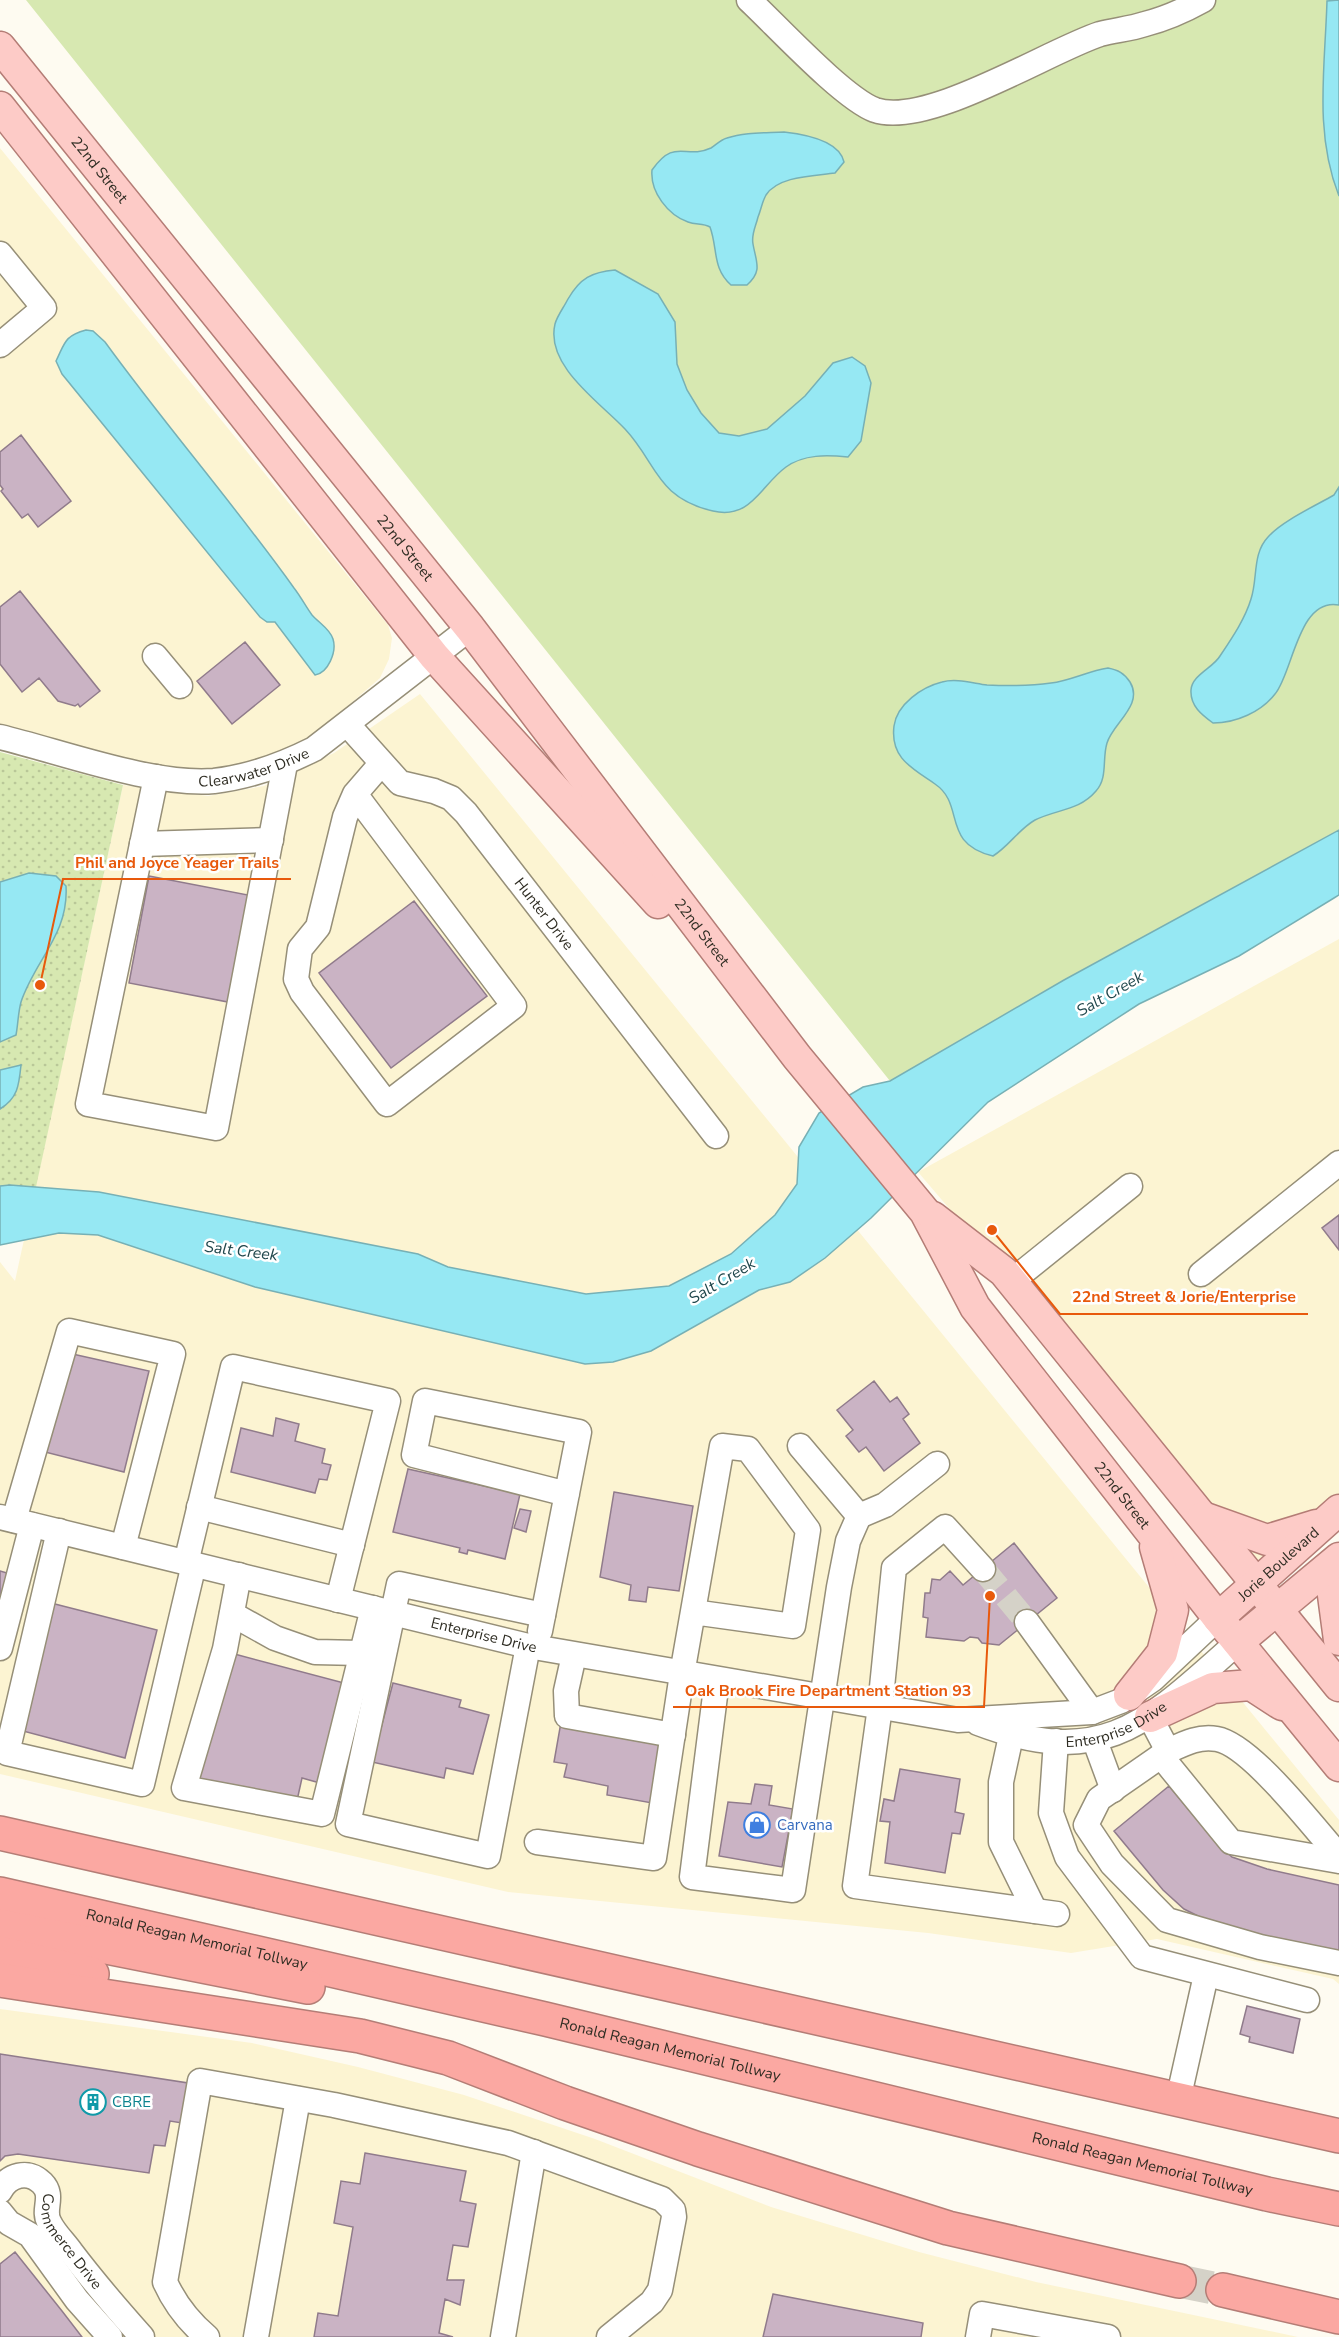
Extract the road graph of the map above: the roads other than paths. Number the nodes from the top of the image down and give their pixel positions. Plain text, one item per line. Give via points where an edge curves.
1 (749, 0) edge
2 (1203, 0) edge
3 (4, 48) edge
4 (0, 107) edge
5 (0, 254) edge
6 (0, 345) edge
7 (470, 628) junction
8 (156, 656) dead end
9 (434, 656) junction
10 (180, 686) dead end
11 (348, 725) junction
12 (0, 737) edge
13 (285, 764) junction
14 (381, 764) junction
15 (156, 777) junction
16 (355, 794) junction
17 (271, 840) junction
18 (142, 844) junction
19 (798, 1057) junction
20 (716, 1136) dead end
21 (1339, 1163) edge
22 (1130, 1186) dead end
23 (925, 1212) junction
24 (1201, 1274) dead end
25 (1012, 1281) junction
26 (800, 1446) dead end
27 (937, 1464) dead end
28 (567, 1494) junction
29 (199, 1507) junction
30 (859, 1516) junction
31 (1332, 1516) edge
32 (1203, 1517) junction
33 (15, 1521) edge
34 (59, 1532) junction
35 (1151, 1532) junction
36 (352, 1545) junction
37 (123, 1547) junction
38 (1339, 1558) edge
39 (190, 1563) junction
40 (1339, 1566) edge
41 (982, 1569) tunnel mouth
42 (239, 1575) junction
43 (1258, 1585) junction
44 (338, 1600) junction
45 (1278, 1609) junction
46 (383, 1610) junction
47 (693, 1612) junction
48 (232, 1614) junction
49 (543, 1616) junction
50 (1218, 1617) junction
51 (1027, 1622) tunnel mouth
52 (1339, 1640) edge
53 (1238, 1642) junction
54 (532, 1647) junction
55 (0, 1648) edge
56 (362, 1653) junction
57 (574, 1655) junction
58 (682, 1674) junction
59 (717, 1680) junction
60 (1339, 1686) edge
61 (1129, 1695) junction
62 (820, 1697) junction
63 (880, 1707) junction
64 (1092, 1712) junction
65 (1297, 1715) junction
66 (1150, 1717) junction
67 (973, 1721) junction
68 (673, 1735) junction
69 (1011, 1736) junction
70 (1056, 1741) junction
71 (1095, 1741) junction
72 (1165, 1754) junction
73 (1339, 1766) edge
74 (1113, 1790) junction
75 (0, 1833) edge
76 (537, 1842) dead end
77 (1339, 1856) edge
78 (1339, 1861) edge
79 (0, 1894) edge
80 (0, 1926) edge
81 (0, 1953) edge
82 (1339, 1963) edge
83 (1206, 1975) junction
84 (0, 1980) edge
85 (440, 1995) junction
86 (1307, 2000) dead end
87 (360, 2036) junction
88 (298, 2099) junction
89 (1178, 2100) junction
90 (1339, 2136) edge
91 (534, 2152) junction
92 (0, 2191) edge
93 (1339, 2209) edge
94 (46, 2215) junction
95 (5, 2219) edge
96 (1179, 2281) tunnel mouth
97 (95, 2284) junction
98 (1223, 2290) tunnel mouth
99 (77, 2300) junction
100 (1339, 2317) edge
101 (110, 2337) edge
102 (142, 2337) edge
103 (207, 2337) edge
104 (256, 2337) edge
105 (503, 2337) edge
106 (609, 2337) edge
107 (978, 2337) edge
108 (1108, 2337) edge

1 - 2 street via 847,92 877,110 891,112 915,110 964,95 1085,40 1145,24
3 - 7 main road, 22nd Street
4 - 9 main road, 22nd Street
5 - 6 street via 44,308
7 - 9 street, Clearwater Drive
7 - 19 main road, 22nd Street
8 - 10 street
9 - 11 street, Clearwater Drive
9 - 19 main road, 22nd Street
11 - 13 street, Clearwater Drive
11 - 14 street, Hunter Drive
12 - 15 street, Clearwater Drive
13 - 15 street, Clearwater Drive via 214,781
13 - 17 street
14 - 16 street
14 - 20 street, Hunter Drive via 400,783 451,798 466,813
15 - 18 street
16 - 16 street via 334,854 318,927 300,949 296,979 387,1104 514,1006
17 - 18 street
17 - 18 street via 216,1128 88,1104
19 - 23 main road, 22nd Street
21 - 24 street
22 - 25 street
23 - 25 main road, 22nd Street
23 - 35 main road, 22nd Street via 975,1307
25 - 32 main road, 22nd Street
26 - 30 street
27 - 30 street via 885,1505
28 - 28 street via 579,1432 424,1401 414,1455
28 - 49 street
29 - 36 street
29 - 36 street via 233,1367 388,1401
29 - 39 street
30 - 62 street via 848,1541
31 - 32 main road via 1267,1540
31 - 43 main road, Jorie Boulevard
32 - 43 main road, 22nd Street
33 - 34 street, Enterprise Drive
33 - 37 street via 69,1331 173,1354
33 - 55 street
34 - 37 street, Enterprise Drive
34 - 39 street via 7,1753 142,1784
35 - 50 main road, 22nd Street
35 - 61 main road via 1173,1610 1162,1653
36 - 44 street
37 - 39 street, Enterprise Drive
38 - 45 main road
39 - 42 street, Enterprise Drive
40 - 52 main road via 1331,1580
41 - 63 street via 945,1527 894,1568
42 - 44 street, Enterprise Drive
42 - 48 street
43 - 45 main road, 22nd Street
43 - 50 main road, Jorie Boulevard
44 - 46 street, Enterprise Drive
45 - 53 main road
45 - 60 main road, 22nd Street
46 - 49 street via 399,1584
46 - 54 street, Enterprise Drive
46 - 54 street via 348,1824 488,1856
46 - 56 street
47 - 47 street via 723,1446 748,1449 808,1530 793,1626
47 - 58 street
48 - 56 street via 275,1638 315,1652
48 - 56 street via 184,1788 322,1814
49 - 54 street
50 - 53 main road, 22nd Street
50 - 61 street, Enterprise Drive via 1153,1679
51 - 64 street
53 - 65 main road, 22nd Street
53 - 66 street, Enterprise Drive
54 - 57 street, Enterprise Drive
57 - 58 street, Enterprise Drive
57 - 68 street via 566,1691 567,1716
58 - 59 street, Enterprise Drive
58 - 68 street
59 - 62 street, Enterprise Drive
59 - 62 street via 692,1877 793,1890
61 - 64 street, Enterprise Drive
62 - 63 street, Enterprise Drive
63 - 67 street, Enterprise Drive
63 - 69 street via 855,1886 1046,1912 1001,1842 1002,1782
64 - 67 street, Enterprise Drive
65 - 66 main road via 1251,1685 1213,1688
65 - 73 main road, 22nd Street
66 - 71 street, Enterprise Drive
66 - 72 street
67 - 69 street, Enterprise Drive
68 - 76 street via 654,1858
69 - 70 street, Enterprise Drive
70 - 71 street, Enterprise Drive
70 - 83 street via 1051,1813 1067,1857 1142,1957
71 - 74 street
72 - 74 street
72 - 77 street via 1194,1738 1219,1739 1247,1754
72 - 78 street via 1231,1842
74 - 82 street via 1099,1799 1086,1825 1112,1864 1167,1920 1260,1947
75 - 89 highway
79 - 85 highway, Ronald Reagan Memorial Tollway
80 - 85 highway via 366,1998
81 - 87 highway
83 - 86 street
83 - 89 street
84 - 87 highway
85 - 93 highway, Ronald Reagan Memorial Tollway
87 - 96 highway via 448,2058 698,2149 948,2228
88 - 91 street via 508,2143
88 - 103 street via 200,2081 165,2282 190,2323
88 - 104 street
89 - 90 highway
91 - 105 street
91 - 106 street via 662,2199 673,2210 660,2290 652,2302
92 - 94 street, Commerce Drive via 16,2175 34,2178 47,2190
94 - 95 street via 34,2226
94 - 97 street, Commerce Drive
95 - 99 street, Commerce Drive via 30,2235
97 - 99 street
97 - 102 street, Commerce Drive
98 - 100 highway
99 - 101 street, Commerce Drive
107 - 108 street via 982,2314

